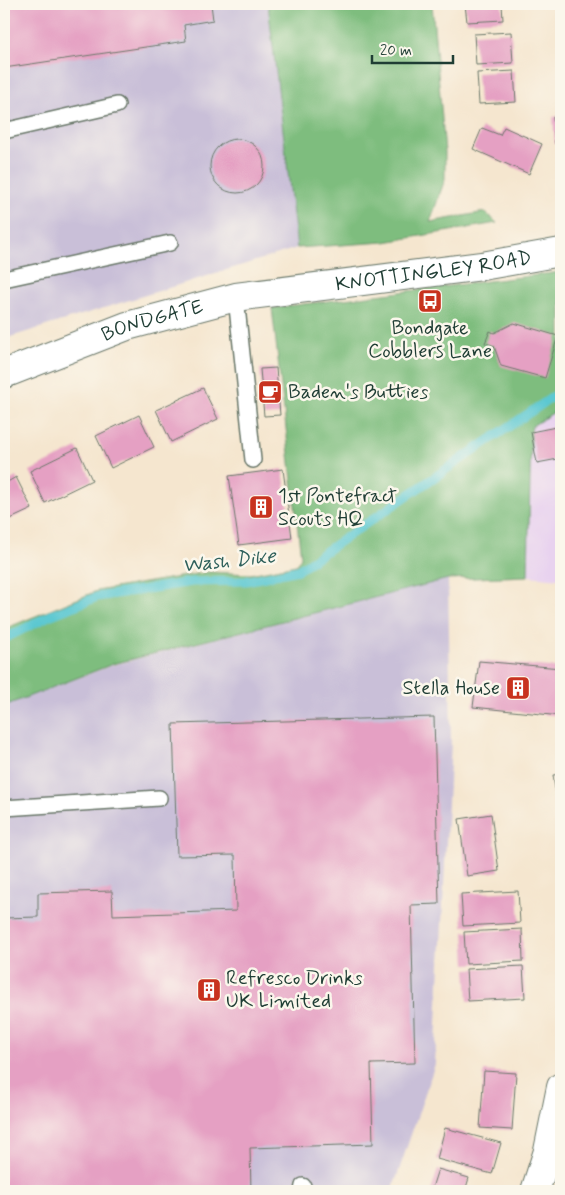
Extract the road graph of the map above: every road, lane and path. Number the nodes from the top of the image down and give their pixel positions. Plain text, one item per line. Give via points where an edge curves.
1 (117, 105) dead end
2 (4, 130) edge
3 (170, 243) dead end
4 (561, 252) edge
5 (4, 279) edge
6 (305, 287) joint
7 (236, 297) junction
8 (4, 374) edge
9 (253, 460) dead end
10 (160, 798) dead end
11 (4, 808) edge
12 (561, 1086) edge
13 (557, 1134) edge
14 (535, 1191) edge

1 - 2 lane
3 - 5 lane
4 - 6 main road, KNOTTINGLEY ROAD via 482,266
6 - 7 main road, BONDGATE
7 - 8 main road, BONDGATE via 127,326
7 - 9 lane
10 - 11 lane
12 - 13 main road
13 - 14 main road

